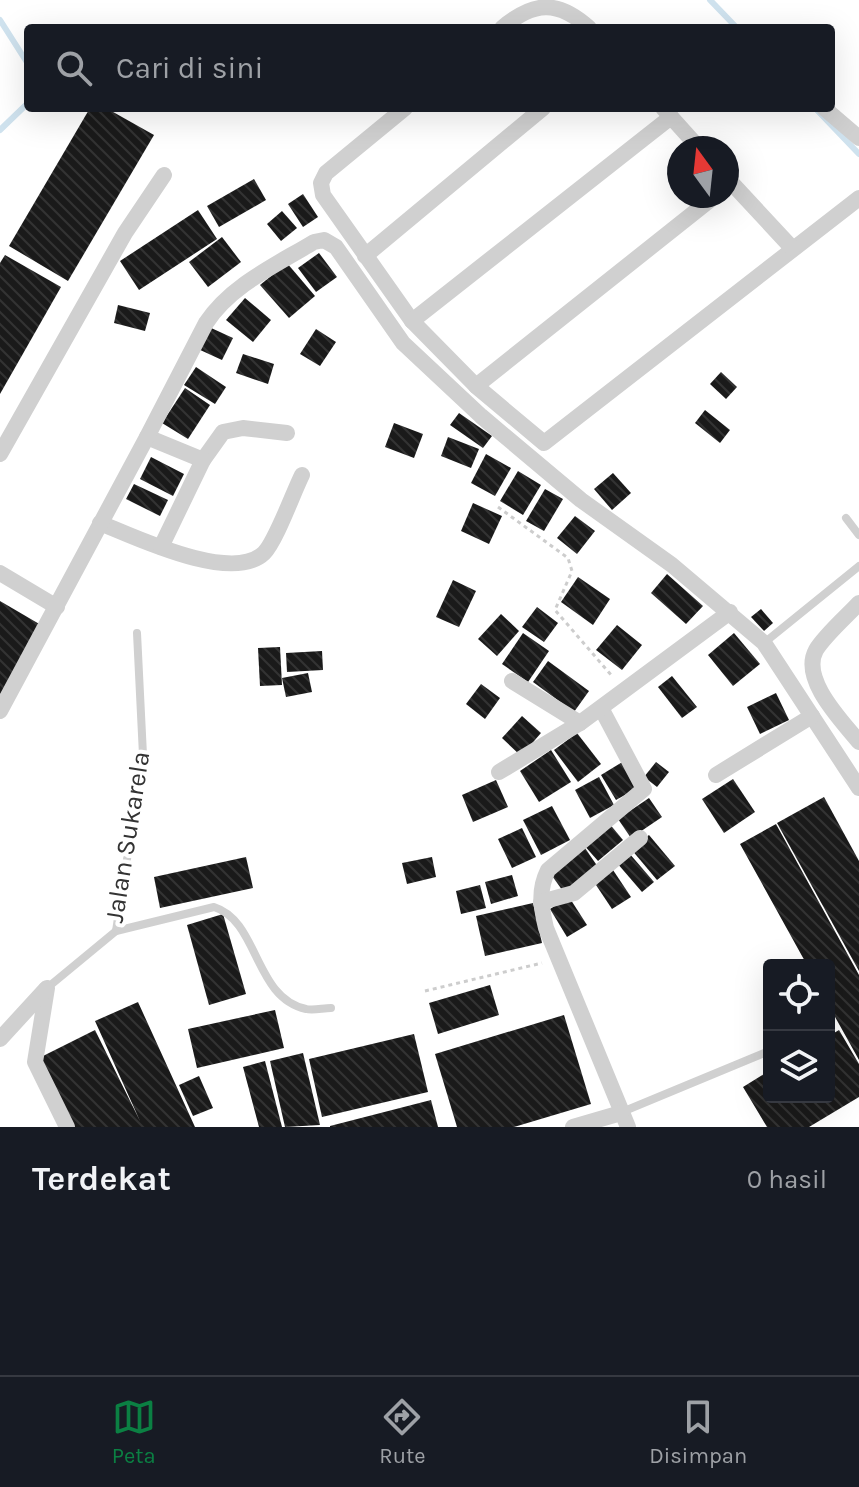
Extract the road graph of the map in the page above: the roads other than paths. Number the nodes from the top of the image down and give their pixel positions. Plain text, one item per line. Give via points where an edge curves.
1 (507, 24) edge
2 (584, 24) edge
3 (400, 112) edge
4 (538, 112) edge
5 (667, 112) edge
6 (829, 112) edge
7 (688, 136) edge
8 (859, 138) edge
9 (164, 175) dead end
10 (739, 194) edge
11 (859, 198) edge
12 (700, 208) edge
13 (792, 248) junction
14 (365, 256) junction
15 (412, 321) junction
16 (476, 386) junction
17 (287, 433) dead end
18 (147, 437) junction
19 (0, 454) edge
20 (203, 460) junction
21 (302, 475) dead end
22 (846, 518) dead end
23 (100, 523) junction
24 (859, 535) edge
25 (161, 547) junction
26 (859, 566) edge
27 (0, 573) edge
28 (859, 603) edge
29 (57, 607) junction
30 (730, 612) junction
31 (137, 633) dead end
32 (764, 643) junction
33 (512, 681) dead end
34 (601, 708) junction
35 (0, 711) edge
36 (812, 716) junction
37 (580, 723) junction
38 (859, 742) edge
39 (499, 772) dead end
40 (716, 775) dead end
41 (859, 788) edge
42 (640, 838) dead end
43 (541, 902) junction
44 (116, 931) junction
45 (47, 988) junction
46 (331, 1008) dead end
47 (0, 1039) edge
48 (763, 1054) edge
49 (625, 1120) edge
50 (67, 1127) edge
51 (573, 1127) edge

1 - 2 street via 526,10 554,5
3 - 14 street via 326,173 321,183 325,200
4 - 14 street
5 - 7 street
5 - 15 street
6 - 8 street
9 - 19 street via 125,233
10 - 13 street
11 - 13 street
12 - 16 street
13 - 16 street via 546,443
14 - 15 street
15 - 16 street
17 - 20 street via 243,428 223,432
18 - 20 street
18 - 23 street
18 - 30 street via 216,308 314,242 327,240 403,343 481,416 581,500
20 - 25 street
21 - 25 street via 267,550 256,559 236,564 204,560
22 - 24 lane
23 - 25 street
23 - 29 street
26 - 32 lane
27 - 29 street
28 - 38 street via 816,650 813,664 823,697
29 - 35 street
30 - 32 street
30 - 34 street
31 - 44 lane, Jalan Sukarela via 143,755
32 - 36 street
33 - 37 street
34 - 37 street
34 - 43 street via 644,789 548,870
36 - 40 street
36 - 41 street
37 - 39 street
42 - 43 street via 574,893
43 - 49 street via 546,928
44 - 45 lane, Jalan Sukarela
44 - 46 lane via 214,907 228,911 278,995 306,1009
45 - 47 street, Jalan Sukarela
45 - 50 street via 35,1062
48 - 49 lane
49 - 51 street

